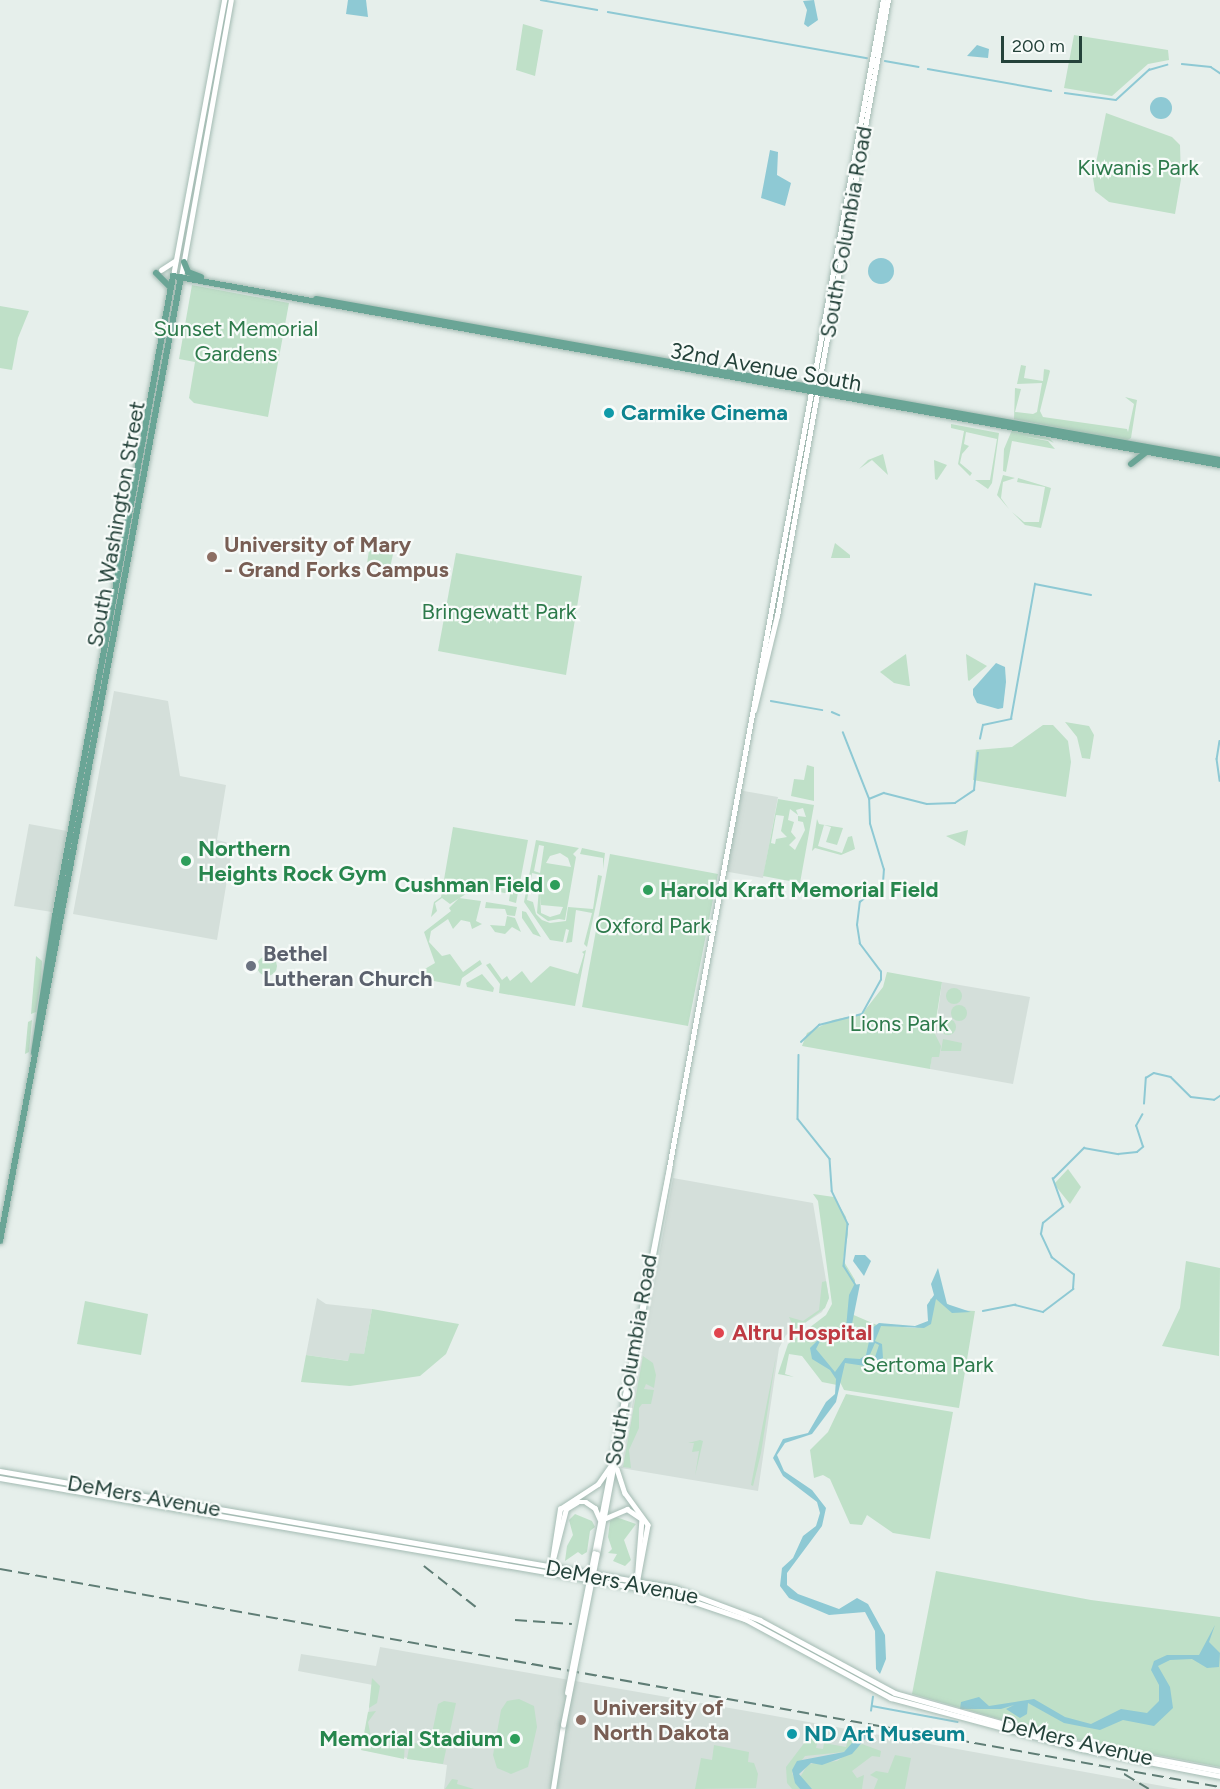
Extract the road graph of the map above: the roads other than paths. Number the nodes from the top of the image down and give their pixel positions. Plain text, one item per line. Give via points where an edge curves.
1 (224, 0) edge
2 (231, 0) edge
3 (883, 0) edge
4 (888, 0) edge
5 (176, 259) junction
6 (184, 262) junction
7 (159, 272) joint
8 (832, 272) junction
9 (173, 276) junction
10 (181, 277) junction
11 (204, 281) junction
12 (219, 284) junction
13 (170, 288) junction
14 (177, 297) junction
15 (825, 308) junction
16 (831, 314) junction
17 (825, 349) junction
18 (161, 361) junction
19 (656, 362) junction
20 (697, 373) junction
21 (759, 377) junction
22 (815, 390) junction
23 (1134, 447) junction
24 (1148, 453) junction
25 (1220, 459) edge
26 (1131, 464) dead end
27 (1220, 465) edge
28 (790, 510) junction
29 (796, 512) junction
30 (774, 615) junction
31 (668, 1171) junction
32 (0, 1240) edge
33 (618, 1426) junction
34 (621, 1438) junction
35 (614, 1462) junction
36 (0, 1471) edge
37 (0, 1478) edge
38 (51, 1480) junction
39 (49, 1487) junction
40 (606, 1518) junction
41 (601, 1521) junction
42 (553, 1554) junction
43 (596, 1554) junction
44 (538, 1565) junction
45 (550, 1569) junction
46 (562, 1569) junction
47 (639, 1571) junction
48 (624, 1580) junction
49 (649, 1583) junction
50 (637, 1584) junction
51 (1220, 1771) edge
52 (1220, 1776) edge
53 (553, 1789) edge

1 - 5 main road, South Washington Street
2 - 6 main road, South Washington Street
3 - 8 main road, South Columbia Road
4 - 16 main road, South Columbia Road
5 - 7 main road
5 - 9 main road, South Washington Street
6 - 10 main road, South Washington Street
6 - 12 main road via 190,273
7 - 13 main road
8 - 15 main road, South Columbia Road
8 - 16 main road
9 - 10 main road, 32nd Avenue South
9 - 13 main road, South Washington Street
10 - 11 main road, 32nd Avenue South
10 - 14 main road, South Washington Street
11 - 12 main road, 32nd Avenue South
11 - 14 main road via 187,283
12 - 19 main road, 32nd Avenue South
13 - 18 main road, South Washington Street
14 - 18 main road, South Washington Street
15 - 17 main road
15 - 22 main road, South Columbia Road
16 - 17 main road, South Columbia Road
17 - 22 main road, South Columbia Road
18 - 32 main road, South Washington Street
19 - 20 main road, 32nd Avenue South
19 - 21 main road, 32nd Avenue South
20 - 21 main road
20 - 22 main road, 32nd Avenue South
21 - 22 main road, 32nd Avenue South
22 - 23 main road, 32nd Avenue South
22 - 28 main road, South Columbia Road
22 - 29 main road, South Columbia Road
23 - 24 main road, 32nd Avenue South
23 - 25 main road, 32nd Avenue South
24 - 26 main road
24 - 27 main road, 32nd Avenue South
28 - 29 main road
28 - 30 main road, South Columbia Road
29 - 30 main road, South Columbia Road
30 - 31 main road, South Columbia Road
31 - 33 main road, South Columbia Road
31 - 34 main road, South Columbia Road
33 - 34 main road
33 - 35 main road, South Columbia Road
34 - 35 main road, South Columbia Road
35 - 40 main road, South Columbia Road
35 - 41 main road, South Columbia Road
35 - 42 main road via 598,1484 560,1509
35 - 47 main road via 622,1489 648,1525
36 - 38 main road, DeMers Avenue
37 - 39 main road, DeMers Avenue
38 - 39 main road
38 - 44 main road, DeMers Avenue
39 - 45 main road, DeMers Avenue
40 - 43 main road, South Columbia Road
40 - 47 main road via 627,1509 642,1519
41 - 42 main road via 590,1504 580,1501 569,1506 561,1518
41 - 43 main road, South Columbia Road
42 - 44 main road
42 - 45 main road
42 - 46 main road
43 - 53 main road, bridge
44 - 45 main road, DeMers Avenue
45 - 46 main road, DeMers Avenue
45 - 50 main road, DeMers Avenue
46 - 48 main road, DeMers Avenue
47 - 48 main road
47 - 49 main road
47 - 50 main road
48 - 50 main road, DeMers Avenue
49 - 50 main road, DeMers Avenue
49 - 51 main road, DeMers Avenue via 684,1591 746,1614 895,1693 1068,1742
50 - 52 main road, DeMers Avenue via 737,1616 891,1698 1082,1749

